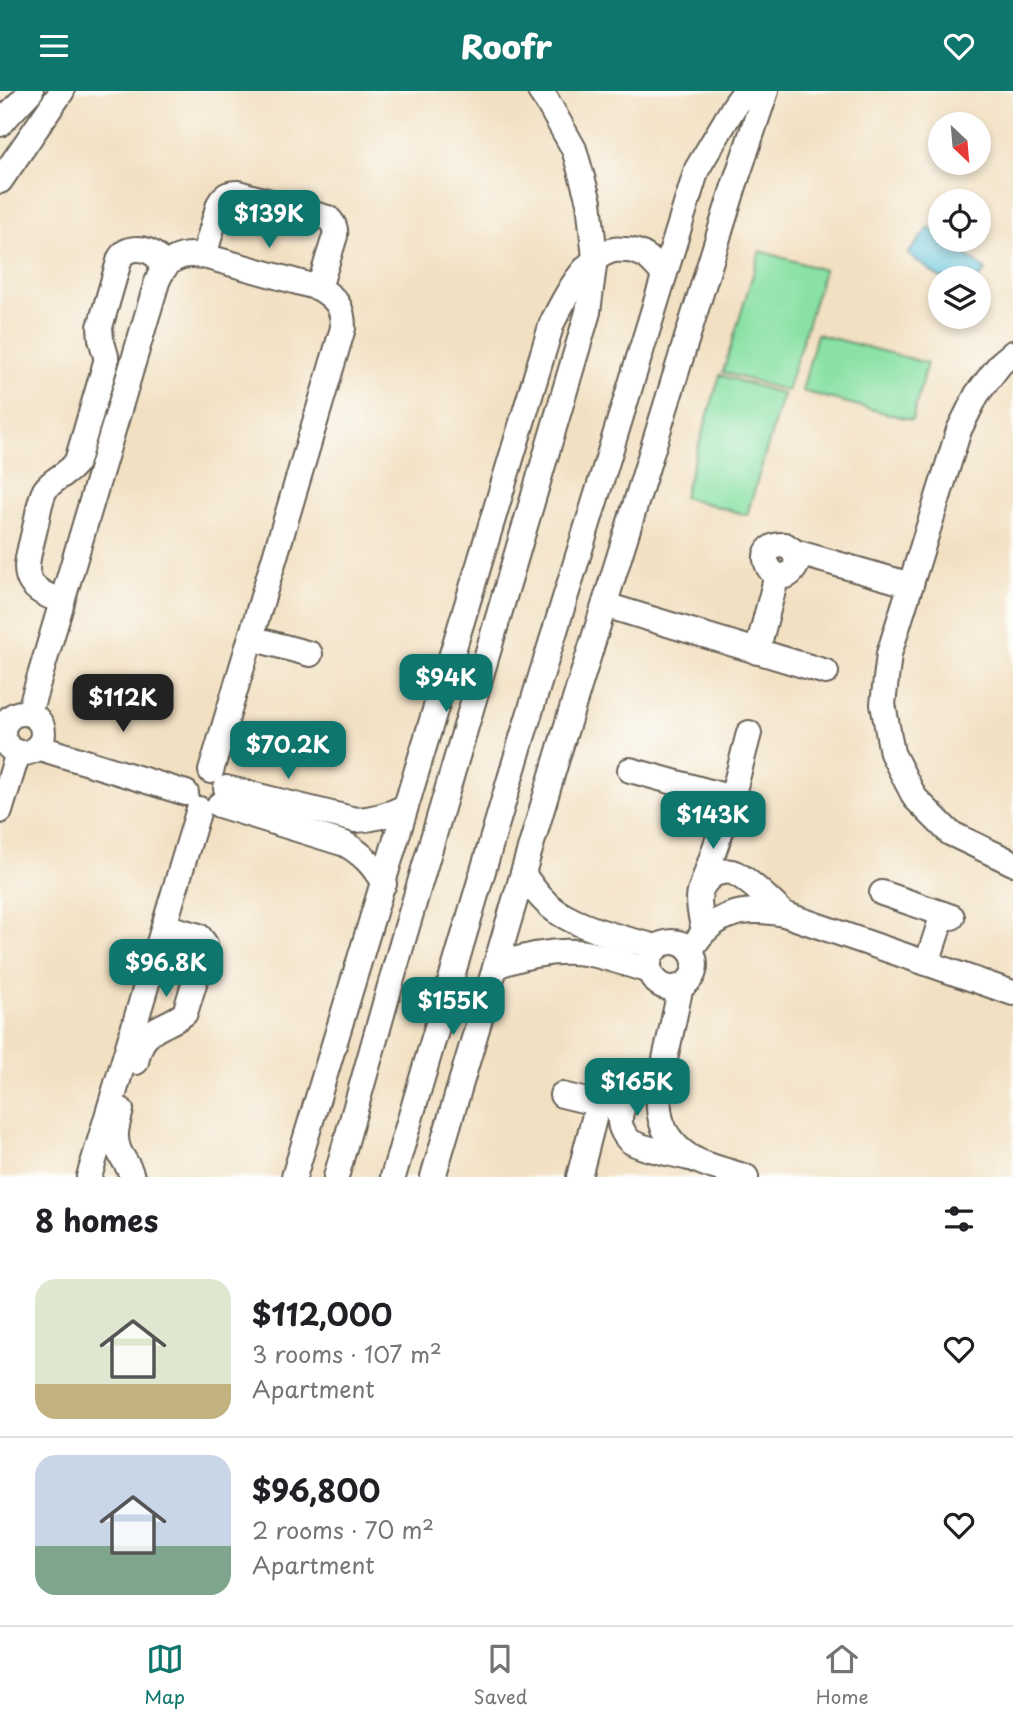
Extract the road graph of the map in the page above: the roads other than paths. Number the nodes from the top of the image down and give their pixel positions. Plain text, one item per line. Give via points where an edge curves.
1 (31, 91) edge
2 (62, 91) edge
3 (540, 91) edge
4 (745, 91) edge
5 (766, 91) edge
6 (0, 124) edge
7 (0, 181) edge
8 (204, 256) junction
9 (595, 258) junction
10 (162, 271) junction
11 (664, 275) junction
12 (319, 288) junction
13 (1013, 353) edge
14 (911, 585) junction
15 (62, 601) junction
16 (605, 605) junction
17 (251, 638) junction
18 (757, 652) junction
19 (310, 654) dead end
20 (826, 672) dead end
21 (17, 733) edge
22 (749, 733) dead end
23 (522, 738) junction
24 (560, 748) junction
25 (630, 770) dead end
26 (205, 791) junction
27 (732, 798) junction
28 (405, 807) junction
29 (0, 811) edge
30 (1013, 863) edge
31 (523, 874) junction
32 (703, 883) junction
33 (383, 884) junction
34 (882, 893) dead end
35 (784, 914) junction
36 (164, 926) junction
37 (366, 937) junction
38 (697, 941) junction
39 (401, 947) junction
40 (653, 959) junction
41 (919, 961) junction
42 (496, 966) junction
43 (681, 986) junction
44 (1013, 993) edge
45 (429, 1054) junction
46 (467, 1063) junction
47 (662, 1076) junction
48 (562, 1095) dead end
49 (609, 1106) junction
50 (693, 1159) junction
51 (89, 1177) edge
52 (132, 1177) edge
53 (294, 1177) edge
54 (336, 1177) edge
55 (393, 1177) edge
56 (433, 1177) edge
57 (579, 1177) edge
58 (746, 1177) edge

1 - 6 street
2 - 7 street
3 - 9 street via 574,149 589,202
4 - 11 street via 696,169
5 - 16 street
8 - 10 street via 180,256
8 - 12 street
8 - 12 street via 219,204 230,193 328,218 336,229
9 - 11 street via 613,250 634,250 652,259
9 - 28 street via 552,323
9 - 39 street via 588,312
10 - 15 street
10 - 15 street via 153,254 123,252 100,327 106,362 77,461 42,495 27,576 34,588
11 - 23 street
12 - 17 street via 338,304 343,328
13 - 14 street via 977,394 960,430
14 - 18 street via 795,552 785,545 773,547 766,562 777,575
14 - 30 street via 889,654 883,704 892,753 915,798 950,833
15 - 21 street
16 - 18 street
16 - 24 street
17 - 19 street
17 - 26 street
18 - 20 street
21 - 26 street
21 - 29 street
22 - 27 street
23 - 24 street
23 - 45 street
24 - 31 street
25 - 27 street
26 - 28 street via 356,820 390,815
26 - 33 street via 345,844 368,860
26 - 36 street
27 - 32 street
28 - 33 street
31 - 40 street via 555,911
31 - 42 street
32 - 35 street via 715,873 731,872
32 - 38 street
33 - 37 street
34 - 41 street via 941,913
35 - 38 street via 742,911 722,919
35 - 41 street
36 - 51 street
36 - 52 street via 199,936 205,948 185,1013 157,1028 141,1045 116,1128 119,1151
37 - 39 street
37 - 53 street
38 - 40 street via 664,943
38 - 43 street via 694,971
39 - 54 street
40 - 42 street via 544,953
40 - 43 street via 652,978 665,987
41 - 44 street
42 - 46 street
43 - 47 street
45 - 46 street
45 - 55 street
46 - 56 street
47 - 49 street
47 - 50 street via 659,1112 665,1131
48 - 49 street
49 - 50 street via 629,1141
49 - 57 street
50 - 58 street

